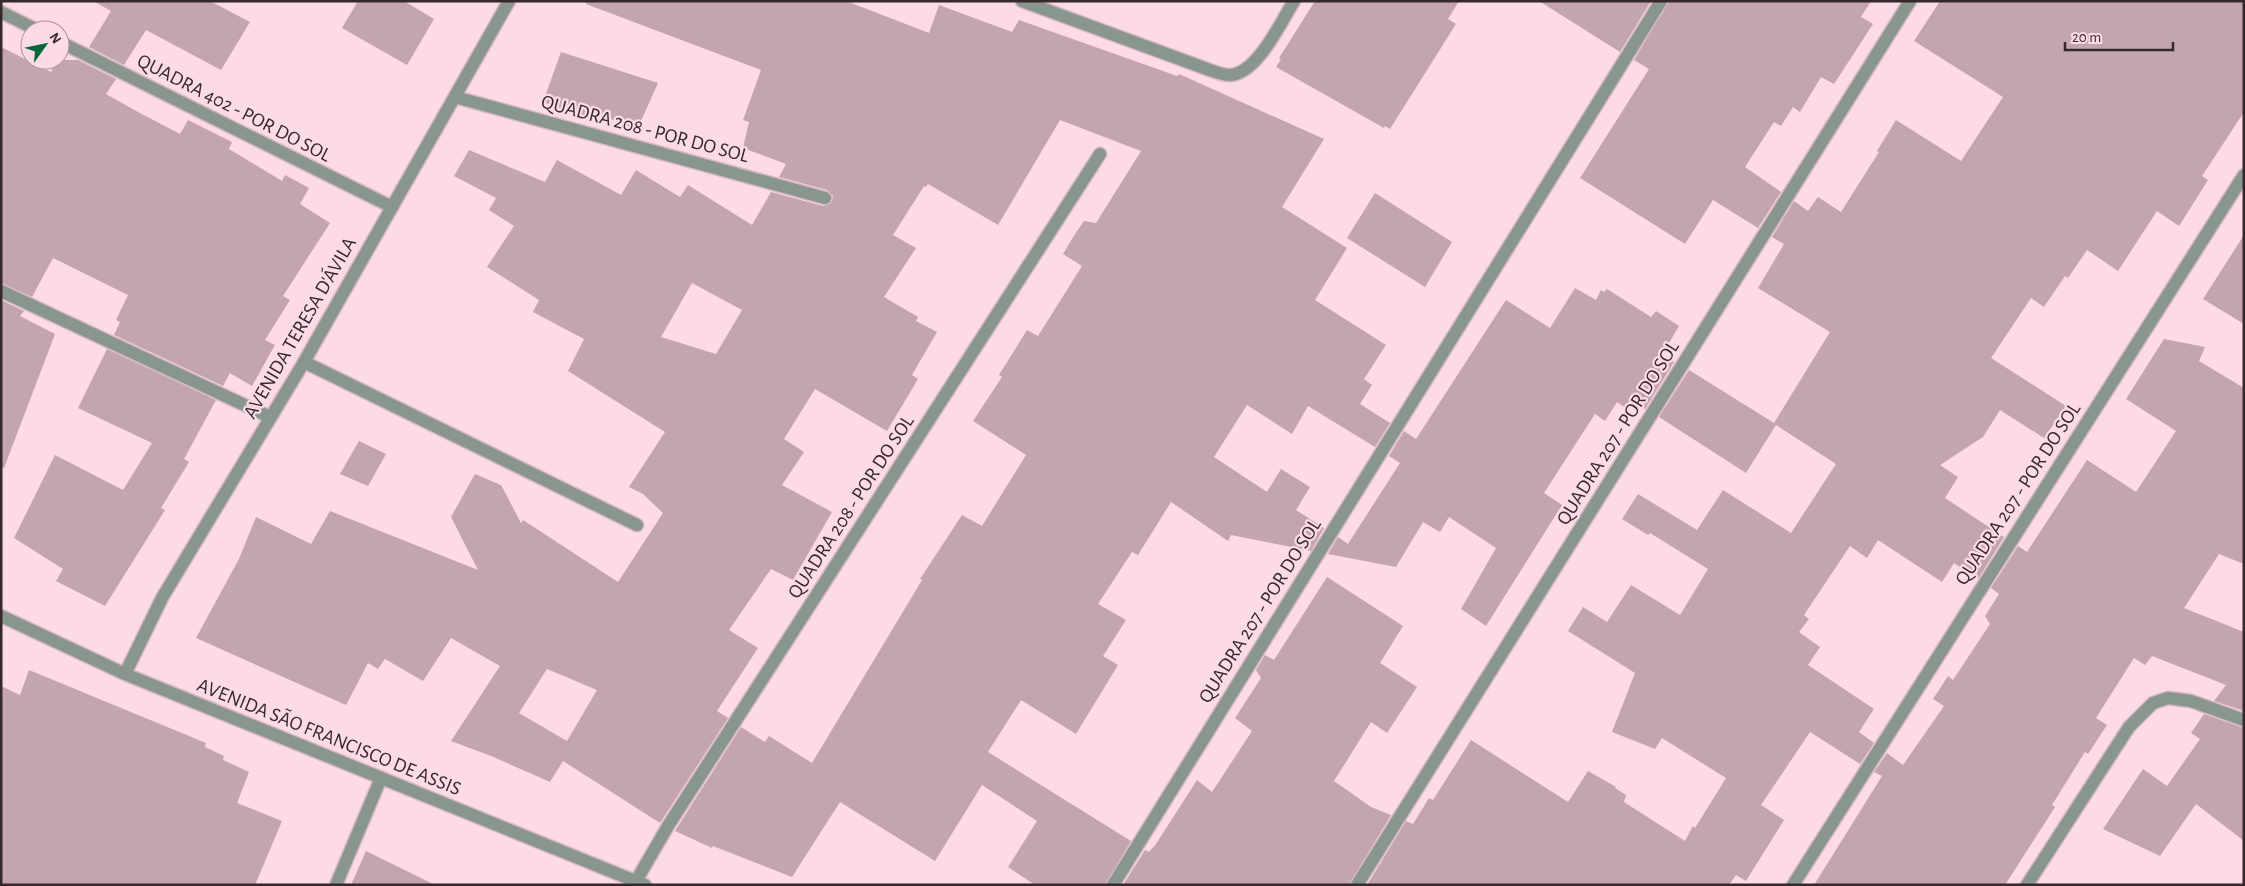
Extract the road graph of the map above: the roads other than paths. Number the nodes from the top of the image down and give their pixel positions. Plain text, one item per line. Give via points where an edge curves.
1 (508, 1) edge
2 (1022, 1) edge
3 (1294, 1) edge
4 (1661, 1) edge
5 (1910, 1) edge
6 (1, 12) edge
7 (20, 22) edge
8 (70, 47) edge
9 (455, 96) junction
10 (1100, 154) dead end
11 (2244, 175) edge
12 (825, 198) dead end
13 (392, 207) junction
14 (1, 292) edge
15 (304, 362) junction
16 (270, 417) junction
17 (637, 525) dead end
18 (2, 619) edge
19 (125, 674) junction
20 (2244, 720) edge
21 (381, 778) junction
22 (641, 883) edge
23 (336, 885) edge
24 (1112, 885) edge
25 (1357, 885) edge
26 (1793, 885) edge
27 (2027, 885) edge

1 - 9 street, AVENIDA TERESA D'ÁVILA
2 - 3 street via 1231,75 1251,66 1259,57
4 - 24 street, QUADRA 207 - POR DO SOL
5 - 25 street, QUADRA 207 - POR DO SOL
6 - 7 street
8 - 13 street, QUADRA 402 - POR DO SOL
9 - 12 street, QUADRA 208 - POR DO SOL
9 - 13 street, AVENIDA TERESA D'ÁVILA
10 - 22 street, QUADRA 208 - POR DO SOL via 684,801
11 - 26 street, QUADRA 207 - POR DO SOL
13 - 15 street, AVENIDA TERESA D'ÁVILA
14 - 16 street
15 - 16 street, AVENIDA TERESA D'ÁVILA
15 - 17 street
16 - 19 street, AVENIDA TERESA D'ÁVILA via 162,598
18 - 19 street, AVENIDA SÃO FRANCISCO DE ASSIS
19 - 21 street, AVENIDA SÃO FRANCISCO DE ASSIS
20 - 27 street via 2191,701 2168,698 2153,703 2130,727
21 - 22 street, AVENIDA SÃO FRANCISCO DE ASSIS
21 - 23 street

